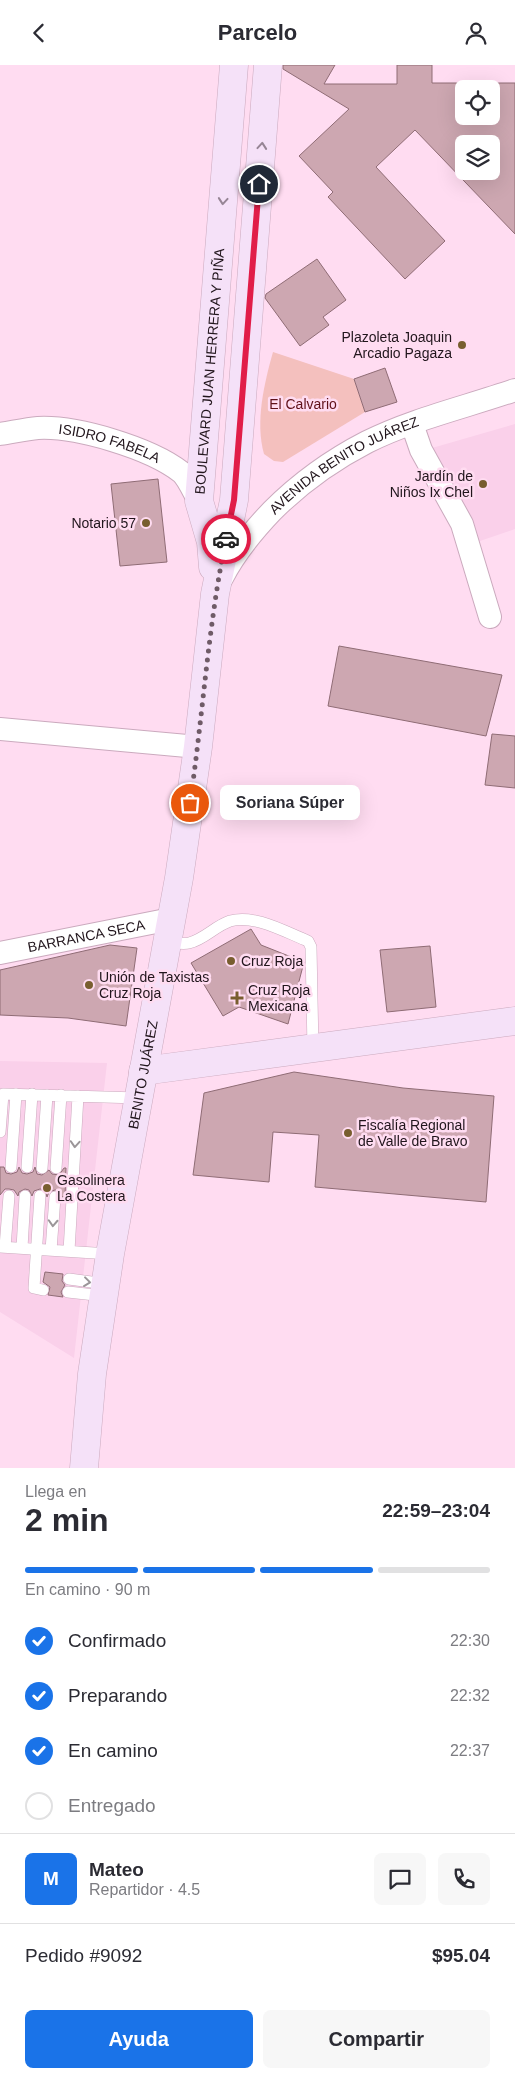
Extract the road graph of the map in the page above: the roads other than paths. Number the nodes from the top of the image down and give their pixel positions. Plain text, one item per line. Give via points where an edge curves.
1 (234, 65) edge
2 (268, 65) edge
3 (515, 391) edge
4 (412, 424) junction
5 (0, 434) edge
6 (199, 501) junction
7 (215, 594) junction
8 (490, 617) dead end
9 (0, 729) edge
10 (198, 747) junction
11 (168, 930) junction
12 (0, 953) edge
13 (515, 1021) edge
14 (314, 1049) junction
15 (143, 1071) junction
16 (16, 1094) junction
17 (32, 1094) junction
18 (46, 1095) junction
19 (61, 1095) junction
20 (78, 1096) junction
21 (138, 1098) junction
22 (0, 1132) edge
23 (11, 1167) dead end
24 (27, 1167) dead end
25 (42, 1168) dead end
26 (56, 1168) dead end
27 (9, 1195) dead end
28 (26, 1196) dead end
29 (40, 1196) dead end
30 (54, 1197) dead end
31 (3, 1247) edge
32 (22, 1248) junction
33 (37, 1249) junction
34 (51, 1250) junction
35 (69, 1251) junction
36 (110, 1254) junction
37 (69, 1279) dead end
38 (42, 1290) dead end
39 (104, 1290) junction
40 (68, 1292) dead end
41 (84, 1468) edge

1 -> 6 main road, BOULEVARD JUAN HERRERA Y PIÑA
7 -> 2 main road via 234,500
3 - 4 street, AVENIDA BENITO JUÁREZ
4 - 7 street, AVENIDA BENITO JUÁREZ via 369,441 312,475 264,520 244,544 226,570
4 - 8 street via 421,450 462,523
5 - 6 street, ISIDRO FABELA via 39,428 111,440 182,473
6 - 7 main road, BOULEVARD JUAN HERRERA Y PIÑA via 211,542
7 - 10 main road, BENITO JUÁREZ
9 - 10 street
10 - 11 main road, BENITO JUÁREZ
11 - 12 street, BARRANCA SECA
11 - 14 lane via 188,944 203,938 218,926 232,921 254,920 308,941 311,947
11 - 15 main road, BENITO JUÁREZ
13 - 14 main road
14 - 15 main road
15 - 21 main road, BENITO JUÁREZ
16 - 17 lane
16 - 22 lane via 3,1094
16 - 23 lane
17 - 18 lane
17 - 24 lane
18 - 19 lane
18 - 25 lane
19 - 20 lane
19 - 26 lane
20 - 21 lane
20 -> 35 lane
21 - 36 main road, BENITO JUÁREZ
27 - 31 lane
28 - 32 lane
29 - 33 lane
30 -> 34 lane
31 - 32 lane
32 - 33 lane
33 - 34 lane
33 - 38 lane via 40,1276 34,1289
34 - 35 lane
35 - 36 lane
36 - 39 main road, BENITO JUÁREZ
37 -> 39 lane
39 - 40 lane
39 - 41 main road, BENITO JUÁREZ via 92,1374

